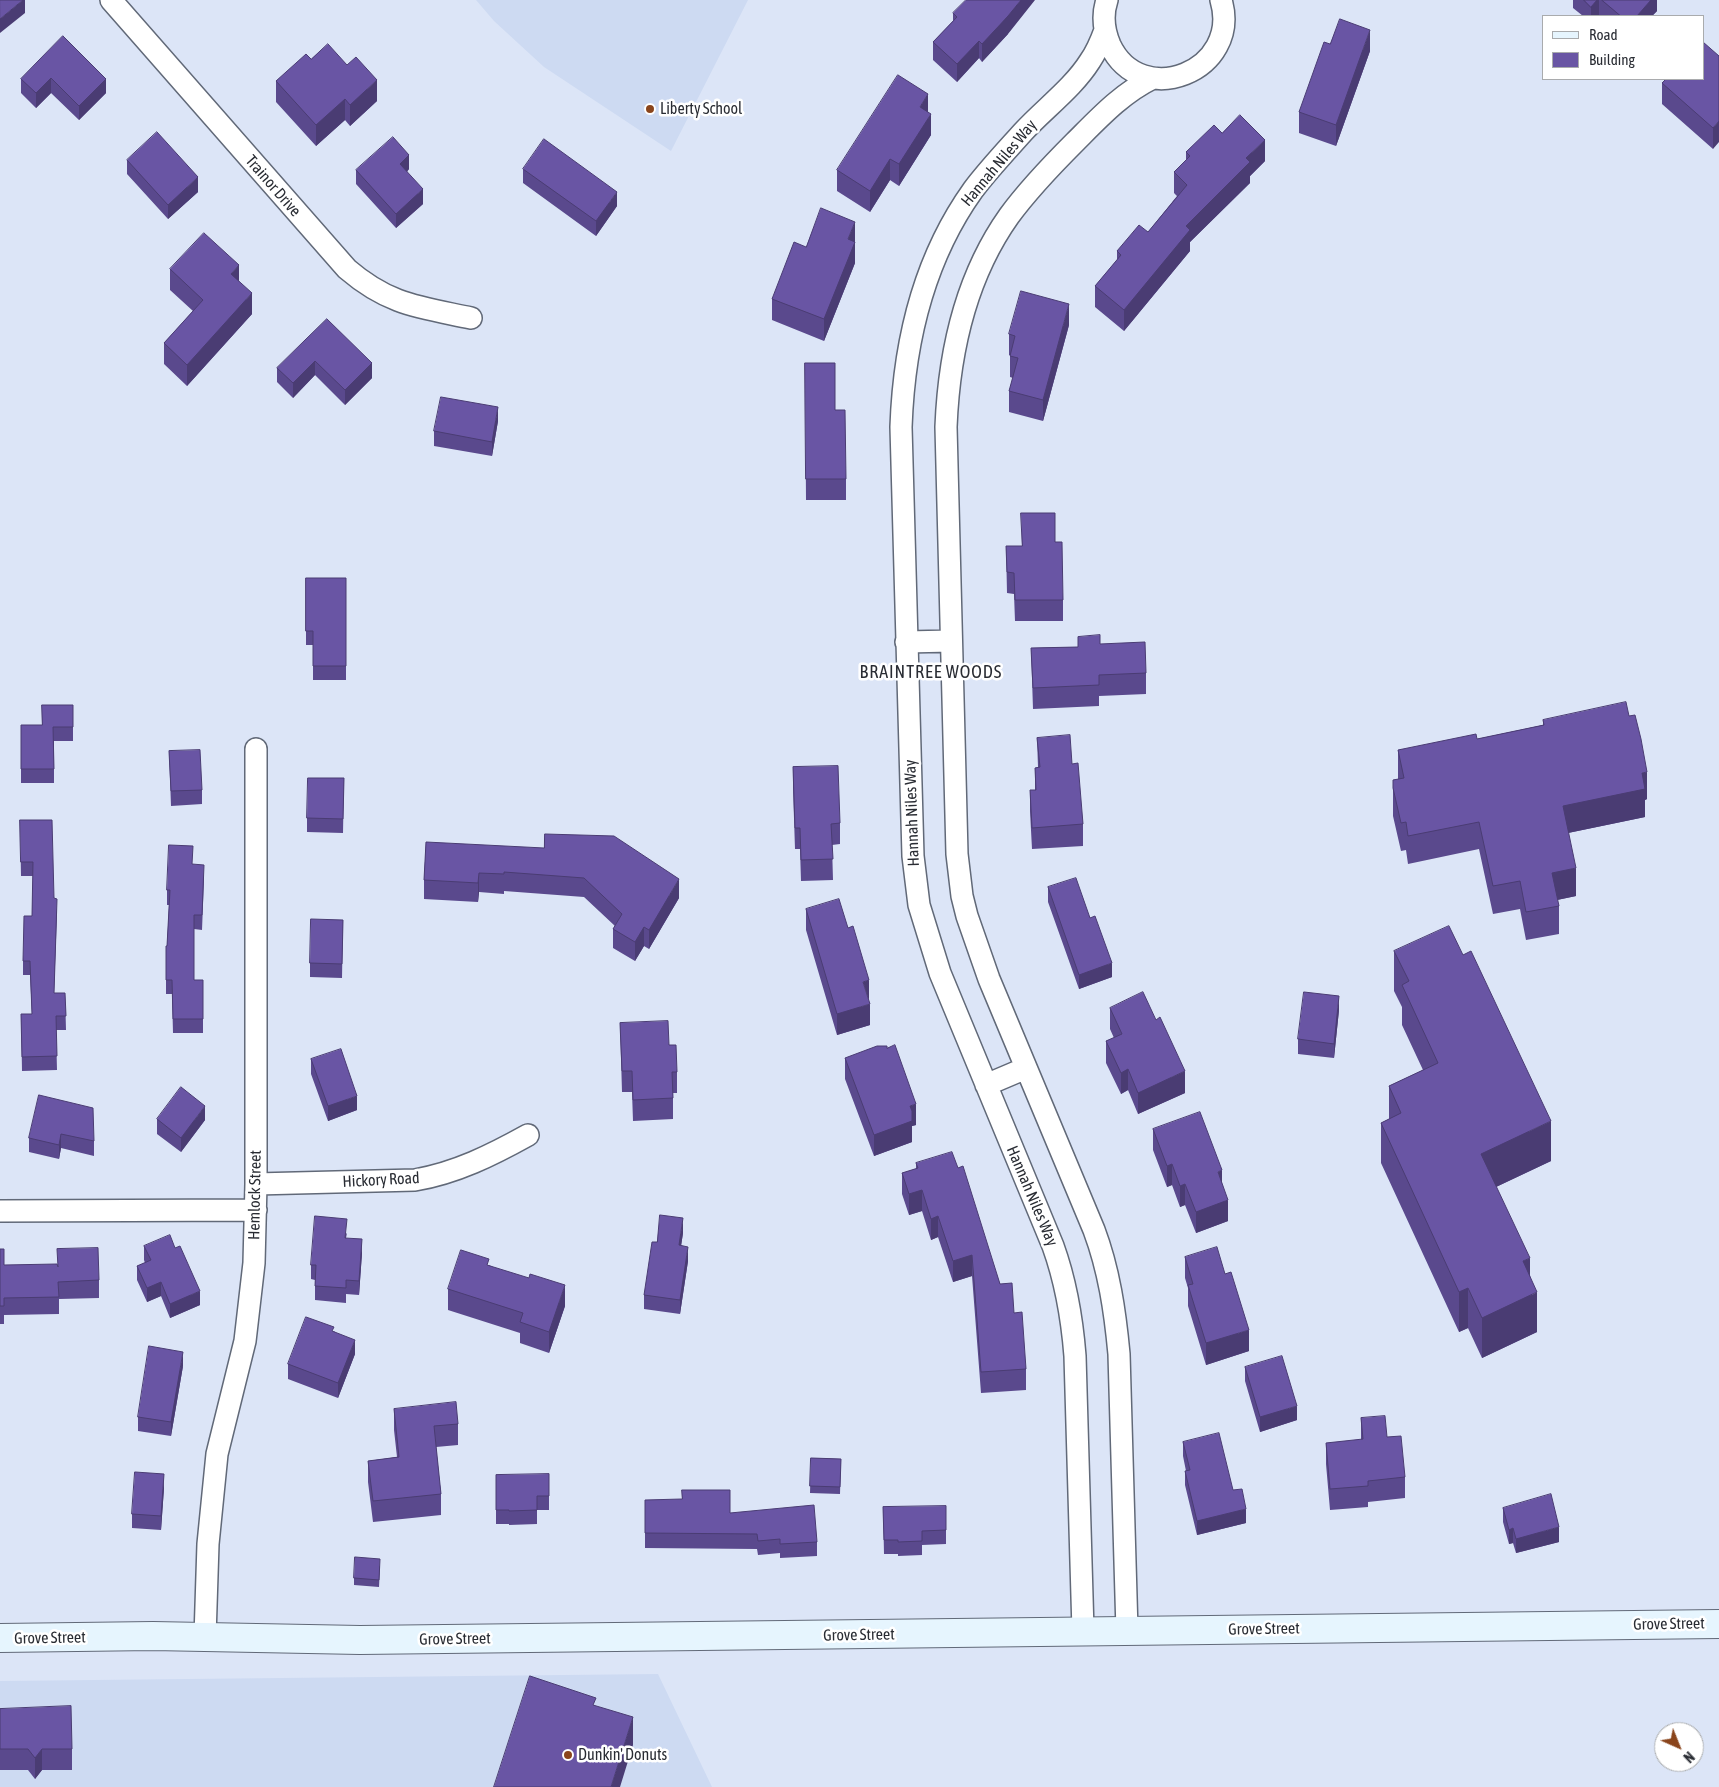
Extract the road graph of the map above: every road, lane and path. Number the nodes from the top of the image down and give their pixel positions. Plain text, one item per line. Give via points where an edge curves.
1 (111, 0) edge
2 (1107, 0) edge
3 (1221, 0) edge
4 (1105, 30) junction
5 (1153, 78) junction
6 (471, 318) dead end
7 (951, 641) junction
8 (906, 642) junction
9 (256, 749) dead end
10 (1026, 1068) junction
11 (986, 1085) junction
12 (528, 1135) dead end
13 (256, 1184) junction
14 (256, 1210) junction
15 (0, 1211) edge
16 (1719, 1624) edge
17 (1127, 1631) junction
18 (1083, 1632) junction
19 (206, 1637) junction
20 (0, 1638) edge

1 - 6 street, Trainor Drive via 347,269 396,301
2 - 4 street, Hannah Niles Way
3 - 5 street, Hannah Niles Way via 1224,26 1212,56 1186,75
4 - 5 street, Hannah Niles Way via 1113,50 1125,65
4 - 8 street, Hannah Niles Way via 1080,74 1027,127 974,189 942,243 924,286 907,355 902,404
5 - 7 street, Hannah Niles Way via 1112,104 1043,176 1010,215 973,280 960,320 948,385
7 - 8 street
7 - 10 street, Hannah Niles Way via 957,854 962,896 981,958
8 - 11 street, Hannah Niles Way via 913,856 919,905 942,981
9 - 13 street, Hemlock Street
10 - 11 street
10 - 17 street, Hannah Niles Way via 1096,1236 1111,1292 1119,1354
11 - 18 street, Hannah Niles Way via 1053,1246 1068,1299 1075,1356
12 - 13 street, Hickory Road via 472,1163 433,1177
13 - 14 street, Hemlock Street
14 - 15 street
14 - 19 street, Hemlock Street via 245,1341 216,1463 208,1544
16 - 17 main road, Grove Street
17 - 18 main road, Grove Street
18 - 19 main road, Grove Street via 344,1640
19 - 20 main road, Grove Street

